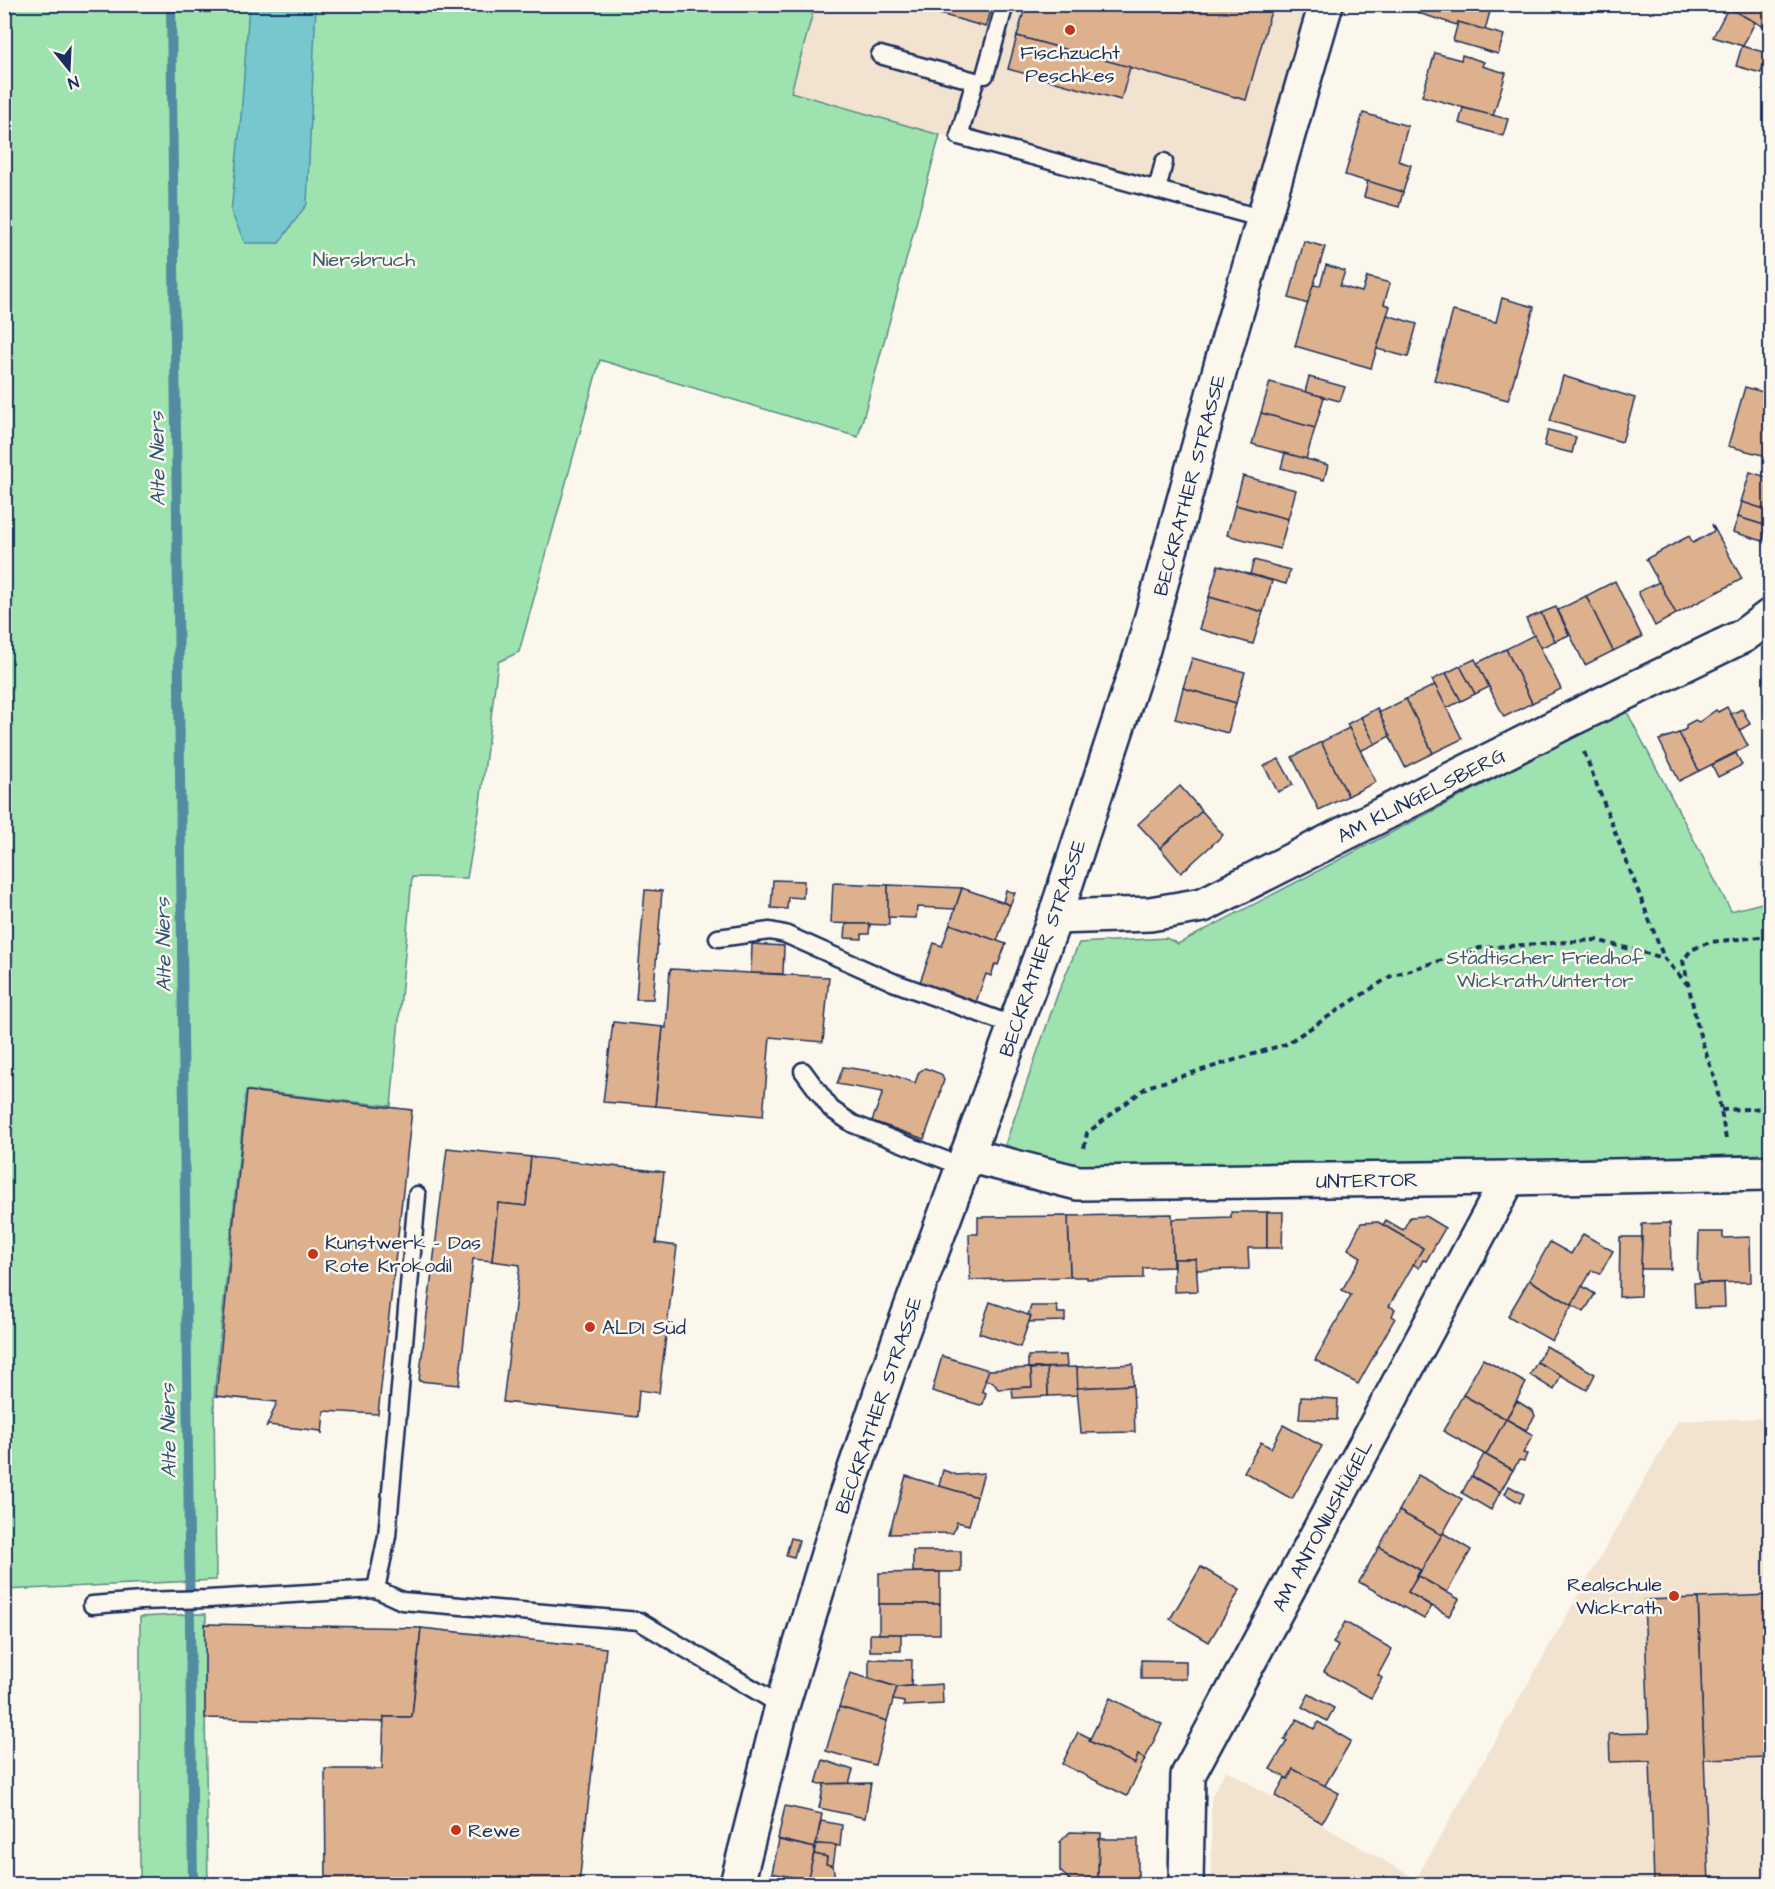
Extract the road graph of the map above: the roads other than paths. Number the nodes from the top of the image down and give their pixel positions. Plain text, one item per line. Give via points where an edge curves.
1 (1005, 4) edge
2 (1326, 4) edge
3 (880, 55) dead end
4 (984, 78) junction
5 (1164, 162) dead end
6 (1157, 190) junction
7 (1264, 219) junction
8 (1770, 616) edge
9 (1055, 917) junction
10 (718, 938) dead end
11 (1015, 1026) junction
12 (803, 1071) dead end
13 (965, 1161) junction
14 (1770, 1173) edge
15 (1509, 1178) junction
16 (417, 1195) dead end
17 (376, 1589) junction
18 (92, 1605) dead end
19 (782, 1706) junction
20 (737, 1884) edge
21 (1186, 1884) edge

1 - 4 lane
2 - 7 street, BECKRATHER STRASSE
3 - 4 lane
4 - 6 lane via 959,136
5 - 6 lane
6 - 7 lane
7 - 9 street, BECKRATHER STRASSE via 1143,649
8 - 9 street, AM KLINGELSBERG via 1743,636 1203,905 1150,914
9 - 11 street, BECKRATHER STRASSE
10 - 11 lane via 770,931 786,934 893,982
11 - 13 street, BECKRATHER STRASSE
12 - 13 lane via 831,1109 853,1124
13 - 15 street, UNTERTOR via 1078,1183
13 - 19 street, BECKRATHER STRASSE via 866,1435
14 - 15 street, UNTERTOR
15 - 21 street, AM ANTONIUSHÜGEL via 1188,1774
16 - 17 lane via 387,1536
17 - 18 lane
17 - 19 lane via 402,1601 639,1621
19 - 20 street, BECKRATHER STRASSE

